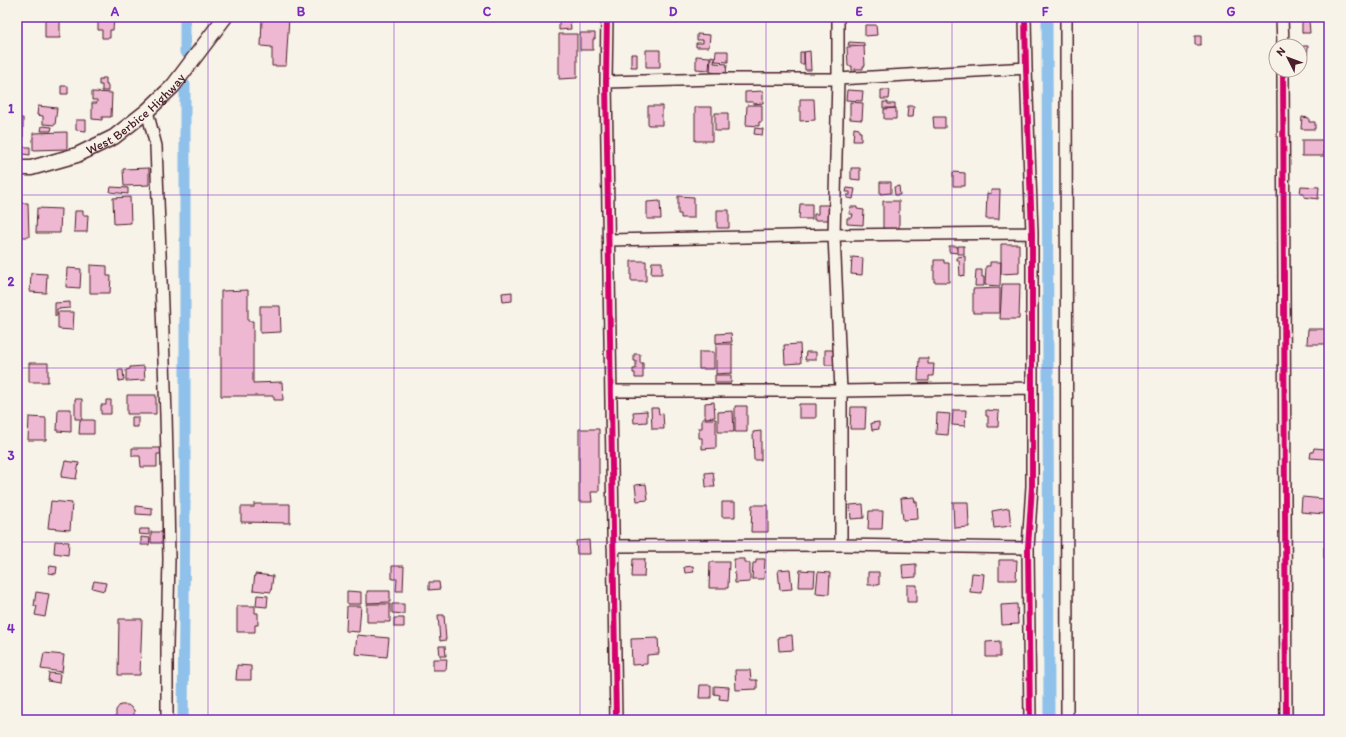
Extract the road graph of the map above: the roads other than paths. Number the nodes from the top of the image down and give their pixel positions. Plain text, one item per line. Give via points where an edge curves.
1 (224, 17) edge
2 (607, 17) edge
3 (838, 17) edge
4 (1025, 17) edge
5 (1066, 17) edge
6 (1282, 17) edge
7 (1283, 38) edge
8 (1026, 68) junction
9 (1283, 78) edge
10 (838, 79) junction
11 (606, 82) junction
12 (147, 111) junction
13 (17, 168) edge
14 (1032, 233) junction
15 (834, 235) junction
16 (609, 240) junction
17 (1032, 388) junction
18 (611, 390) junction
19 (841, 392) junction
20 (841, 545) junction
21 (613, 546) junction
22 (1028, 548) junction
23 (167, 720) edge
24 (616, 720) edge
25 (1030, 720) edge
26 (1067, 720) edge
27 (1286, 720) edge

1 - 12 main road, West Berbice Highway via 173,86
2 - 11 street
3 - 10 street
4 - 8 street
5 - 26 street
6 - 7 street
8 - 10 street
8 - 14 street
9 - 27 street
10 - 11 street
10 - 15 street
11 - 16 street
12 - 13 main road, West Berbice Highway via 114,137 77,155 32,168
12 - 23 street via 156,146 166,415 169,559
14 - 15 street
14 - 17 street
15 - 16 street
15 - 19 street
16 - 18 street
17 - 19 street
17 - 22 street via 1032,486
18 - 19 street
18 - 21 street
19 - 20 street
20 - 21 street
20 - 22 street
21 - 24 street
22 - 25 street

